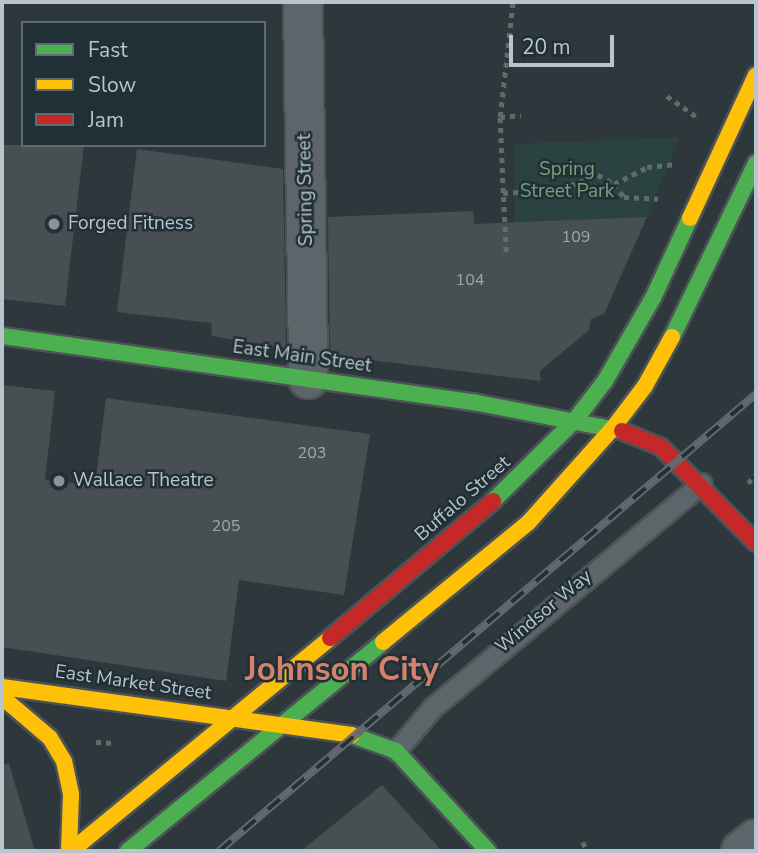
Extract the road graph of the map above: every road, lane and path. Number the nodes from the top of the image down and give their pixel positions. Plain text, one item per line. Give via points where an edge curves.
1 (303, 2) edge
2 (513, 2) edge
3 (756, 75) edge
4 (521, 115) dead end
5 (500, 117) junction
6 (756, 163) edge
7 (712, 172) junction
8 (614, 184) junction
9 (503, 193) junction
10 (698, 204) junction
11 (506, 252) dead end
12 (2, 336) edge
13 (308, 379) junction
14 (575, 420) junction
15 (613, 428) junction
16 (702, 484) junction
17 (756, 543) edge
18 (2, 687) edge
19 (2, 697) edge
20 (232, 718) junction
21 (283, 725) junction
22 (396, 751) junction
23 (756, 839) edge
24 (583, 842) dead end
25 (70, 851) edge
26 (128, 851) edge
27 (488, 851) edge
28 (587, 851) edge
29 (741, 851) edge

1 - 13 street, Spring Street
2 - 5 path
3 - 7 street, Buffalo Street
4 - 5 path
5 - 9 path
6 - 15 street via 679,327
7 - 8 path via 673,164 646,167
7 - 10 street, Buffalo Street
8 - 9 path via 598,176 561,189
8 - 10 path via 624,197 639,201
9 - 11 path
10 - 14 street, Buffalo Street via 623,351
12 - 13 street, East Main Street
13 - 14 street, East Main Street
14 - 15 street, East Main Street
14 - 20 street, Buffalo Street via 481,513
15 - 16 street, East Main Street via 653,441
15 - 21 street via 528,523
16 - 17 street, East Main Street
16 - 22 lane, Windsor Way via 432,708
18 - 20 street, East Market Street
19 - 25 street via 33,721 64,761 72,803
20 - 21 street, East Market Street
20 - 25 street, Buffalo Street
21 - 22 street, East Market Street via 366,737
21 - 26 street
22 - 27 street
23 - 29 street
24 - 28 path

